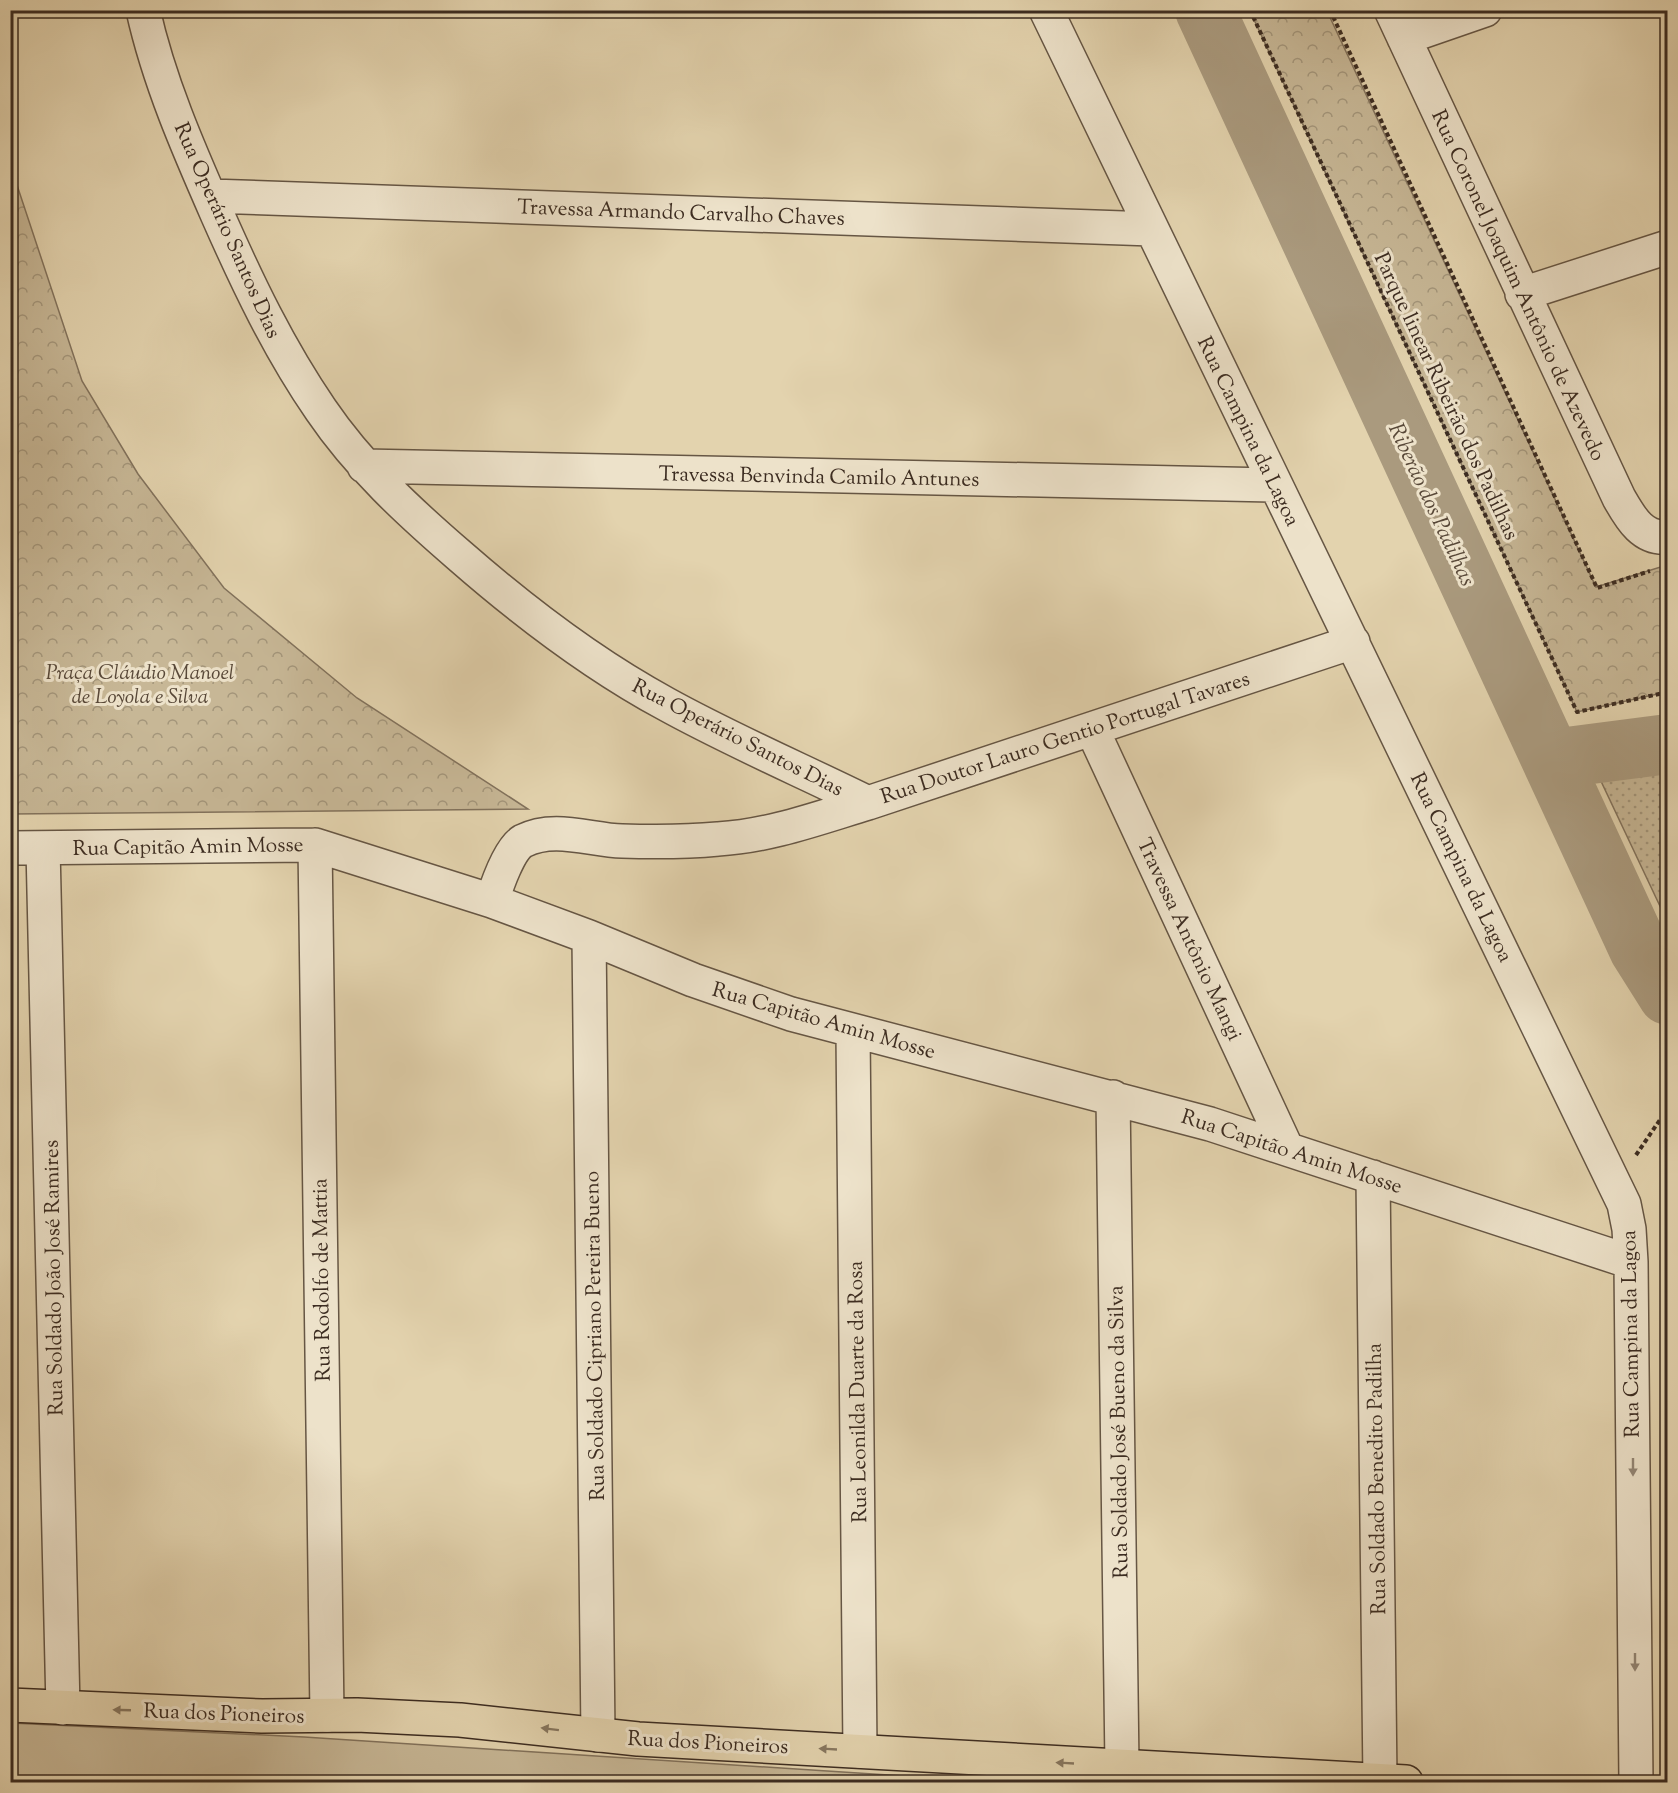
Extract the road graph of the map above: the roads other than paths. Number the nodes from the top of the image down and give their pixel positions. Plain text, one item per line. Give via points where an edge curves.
1 (143, 10) edge
2 (1046, 10) edge
3 (1485, 10) edge
4 (1398, 24) edge
5 (210, 196) junction
6 (1152, 229) junction
7 (1668, 247) edge
8 (1522, 294) junction
9 (364, 466) junction
10 (1275, 485) junction
11 (1668, 537) edge
12 (1353, 642) junction
13 (1092, 729) junction
14 (868, 803) junction
15 (315, 845) junction
16 (10, 848) edge
17 (43, 848) junction
18 (492, 901) junction
19 (589, 938) junction
20 (853, 1032) junction
21 (1113, 1097) junction
22 (1287, 1149) junction
23 (1373, 1177) junction
24 (1631, 1262) junction
25 (10, 1705) edge
26 (63, 1708) junction
27 (327, 1715) junction
28 (598, 1735) junction
29 (860, 1751) junction
30 (1122, 1766) junction
31 (1190, 1776) edge
32 (1288, 1779) edge
33 (1393, 1782) edge
34 (1636, 1782) edge

1 - 5 street, Rua Operário Santos Dias via 174,110
2 - 6 street, Rua Campina da Lagoa
3 - 4 street
4 - 8 street, Rua Coronel Joaquim Antônio de Azevedo
5 - 6 street, Travessa Armando Carvalho Chaves
5 - 9 street, Rua Operário Santos Dias via 280,345 322,412
6 - 10 street, Rua Campina da Lagoa
7 - 8 street
8 - 11 street, Rua Coronel Joaquim Antônio de Azevedo via 1634,525 1659,538
9 - 10 street, Travessa Benvinda Camilo Antunes
9 - 14 street, Rua Operário Santos Dias via 480,573 603,665 665,704
10 - 12 street, Rua Campina da Lagoa
12 - 13 street, Rua Doutor Lauro Gentio Portugal Tavares
12 - 24 street, Rua Campina da Lagoa via 1616,1185 1629,1229
13 - 14 street, Rua Doutor Lauro Gentio Portugal Tavares
13 - 22 street, Travessa Antônio Mangi
14 - 18 street, Rua Doutor Lauro Gentio Portugal Tavares via 758,835 718,839 620,841 557,833 536,836 521,842 504,868
15 - 17 street, Rua Capitão Amin Mosse
15 - 18 street, Rua Capitão Amin Mosse
15 - 27 street, Rua Rodolfo de Mattia
16 - 17 street, Rua Capitão Amin Mosse
17 - 26 street, Rua Soldado João José Ramires
18 - 19 street, Rua Capitão Amin Mosse
19 - 20 street, Rua Capitão Amin Mosse via 702,984
19 - 28 street, Rua Soldado Cipriano Pereira Bueno
20 - 21 street, Rua Capitão Amin Mosse
20 - 29 street, Rua Leonilda Duarte da Rosa
21 - 22 street, Rua Capitão Amin Mosse
21 - 30 street, Rua Soldado José Bueno da Silva
22 - 23 street, Rua Capitão Amin Mosse
23 - 24 street, Rua Capitão Amin Mosse
23 - 33 street, Rua Soldado Benedito Padilha
24 -> 34 street, Rua Campina da Lagoa
25 - 26 main road, Rua dos Pioneiros
27 -> 26 main road, Rua dos Pioneiros
28 -> 27 main road, Rua dos Pioneiros via 460,1720
29 -> 28 main road, Rua dos Pioneiros
30 -> 29 main road, Rua dos Pioneiros
30 - 31 main road, Rua dos Pioneiros
31 - 32 main road, Rua dos Pioneiros
32 - 33 main road, Rua dos Pioneiros

